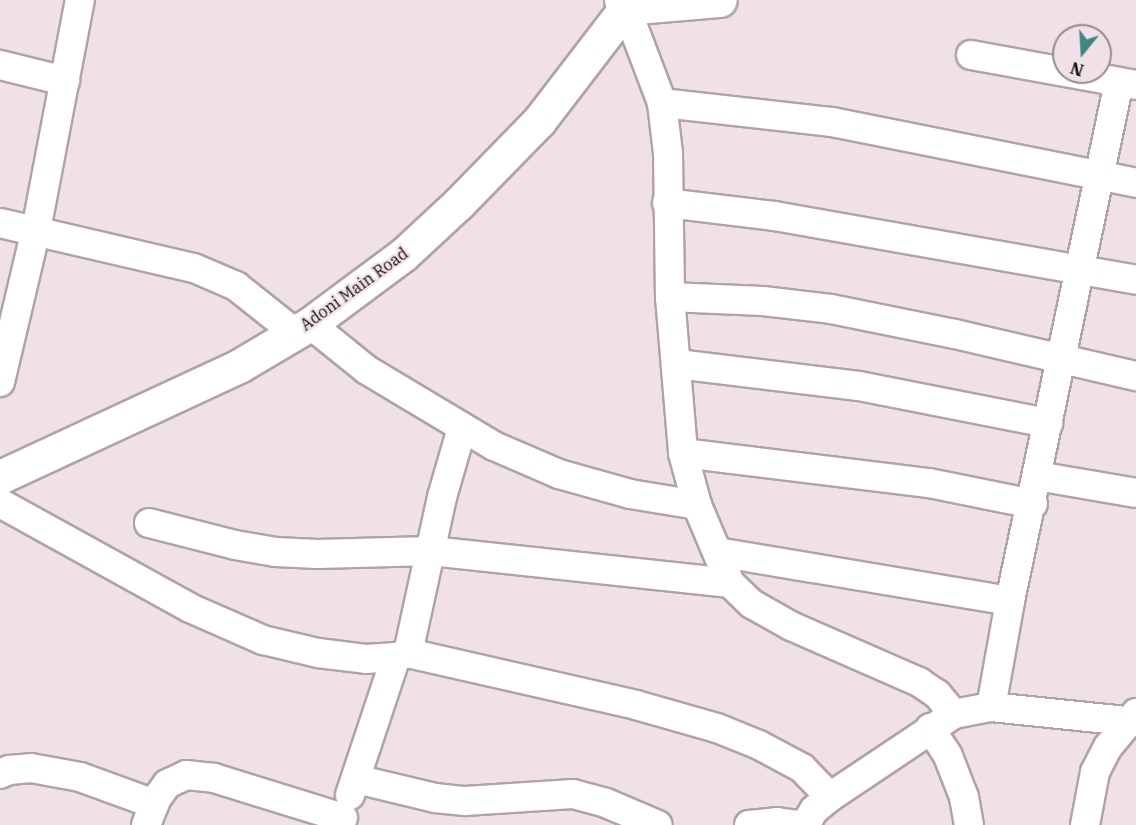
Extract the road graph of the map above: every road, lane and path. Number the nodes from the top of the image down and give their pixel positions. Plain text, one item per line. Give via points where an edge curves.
1 (80, 0) edge
2 (720, 0) edge
3 (626, 3) edge
4 (971, 55) dead end
5 (0, 65) edge
6 (65, 81) junction
7 (1127, 84) edge
8 (662, 104) junction
9 (1099, 177) junction
10 (1136, 183) edge
11 (667, 203) junction
12 (0, 223) edge
13 (36, 230) junction
14 (1080, 271) junction
15 (1136, 280) edge
16 (670, 297) junction
17 (303, 328) junction
18 (1061, 360) junction
19 (677, 364) junction
20 (1136, 376) edge
21 (0, 382) edge
22 (1048, 423) junction
23 (462, 428) junction
24 (683, 453) junction
25 (1037, 476) junction
26 (0, 477) edge
27 (1136, 493) edge
28 (0, 503) edge
29 (1033, 504) junction
30 (697, 505) junction
31 (149, 523) dead end
32 (431, 551) junction
33 (717, 552) junction
34 (730, 583) junction
35 (1010, 601) junction
36 (402, 655) junction
37 (991, 707) junction
38 (1133, 719) edge
39 (942, 721) junction
40 (0, 774) edge
41 (356, 779) junction
42 (830, 797) junction
43 (150, 815) edge
44 (341, 821) edge
45 (658, 825) edge
46 (749, 825) edge
47 (799, 825) edge
48 (805, 825) edge
49 (969, 825) edge
50 (1085, 825) edge

1 - 6 street
2 - 3 street
3 - 8 street
3 - 17 street, Adoni Main Road via 539,121 459,203 403,255
4 - 7 street
5 - 6 street
6 - 13 street
7 - 9 street
8 - 9 street via 832,122
8 - 11 street via 668,153
9 - 10 street
9 - 14 street
11 - 14 street via 774,216
11 - 16 street
12 - 13 street
13 - 17 street via 194,268 236,286
13 - 21 street
14 - 15 street
14 - 18 street
16 - 18 street via 831,309
16 - 19 street
17 - 23 street
17 - 26 street, Adoni Main Road via 239,366
18 - 20 street
18 - 22 street
19 - 22 street via 859,386
19 - 24 street
22 - 25 street
23 - 30 street via 559,474 630,494
23 - 32 street
24 - 29 street via 929,483
24 - 30 street
25 - 27 street
25 - 29 street
28 - 36 street via 190,608 264,640 366,659
29 - 35 street
30 - 33 street
31 - 32 street via 276,552
32 - 34 street
32 - 36 street
33 - 34 street
33 - 35 street
34 - 39 street via 752,604 790,626 919,682 937,694
35 - 37 street
36 - 41 street
36 - 42 street via 636,705 717,728 802,768
37 - 38 street
37 - 39 street
38 - 50 street via 1108,747 1095,772
39 - 42 street
39 - 49 street
40 - 43 street via 31,768 80,777
41 - 44 street
41 - 45 street via 465,801 573,794 606,802
42 - 48 street via 814,810
43 - 44 street via 167,784 186,776 214,778
46 - 47 street

